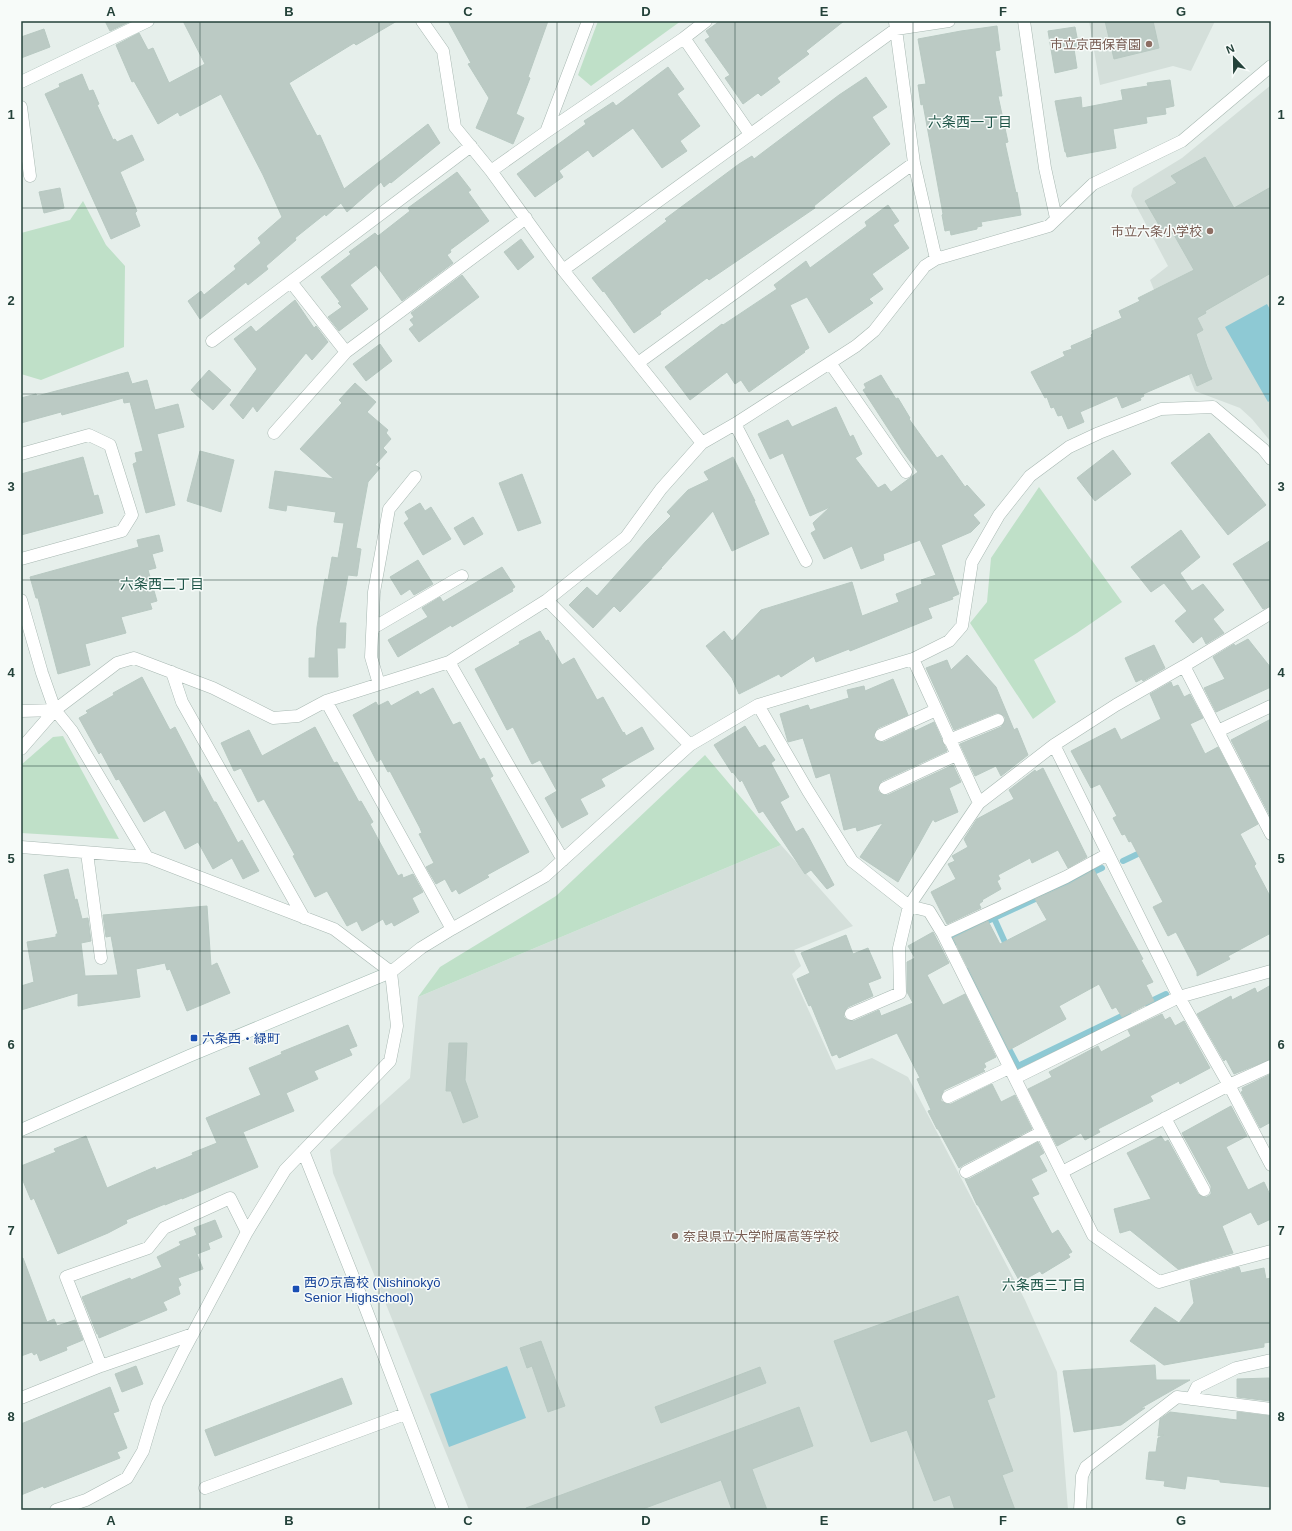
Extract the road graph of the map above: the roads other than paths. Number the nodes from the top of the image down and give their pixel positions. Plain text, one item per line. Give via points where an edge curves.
1 (148, 21) edge
2 (422, 21) edge
3 (588, 21) edge
4 (706, 21) edge
5 (949, 21) edge
6 (1024, 21) edge
7 (895, 25) edge
8 (684, 38) junction
9 (1271, 66) edge
10 (21, 82) edge
11 (21, 107) edge
12 (546, 132) junction
13 (750, 134) junction
14 (472, 146) junction
15 (914, 163) junction
16 (491, 171) junction
17 (30, 176) dead end
18 (526, 218) junction
19 (1056, 218) junction
20 (936, 259) junction
21 (563, 270) junction
22 (291, 282) junction
23 (212, 340) dead end
24 (346, 352) junction
25 (638, 363) junction
26 (830, 363) junction
27 (735, 424) junction
28 (274, 432) dead end
29 (702, 443) junction
30 (21, 454) edge
31 (1271, 459) edge
32 (906, 472) dead end
33 (416, 477) dead end
34 (21, 559) edge
35 (806, 561) dead end
36 (462, 576) dead end
37 (21, 600) edge
38 (547, 600) junction
39 (1271, 613) edge
40 (373, 628) junction
41 (913, 659) junction
42 (449, 662) junction
43 (1184, 666) junction
44 (172, 672) junction
45 (380, 684) junction
46 (326, 701) junction
47 (758, 705) junction
48 (1271, 706) edge
49 (55, 710) junction
50 (936, 710) junction
51 (21, 711) edge
52 (998, 720) dead end
53 (1218, 732) junction
54 (881, 735) dead end
55 (949, 740) junction
56 (690, 745) junction
57 (1054, 745) junction
58 (21, 749) edge
59 (956, 755) junction
60 (885, 788) dead end
61 (978, 803) junction
62 (1271, 834) edge
63 (21, 847) edge
64 (87, 853) junction
65 (1108, 854) junction
66 (147, 857) junction
67 (563, 860) junction
68 (908, 906) junction
69 (304, 918) junction
70 (452, 929) junction
71 (943, 934) junction
72 (101, 958) dead end
73 (1271, 971) edge
74 (391, 972) junction
75 (1179, 997) junction
76 (851, 1014) dead end
77 (1271, 1066) edge
78 (1012, 1073) junction
79 (1229, 1085) junction
80 (948, 1097) dead end
81 (1165, 1118) junction
82 (21, 1130) edge
83 (1042, 1132) junction
84 (303, 1151) junction
85 (1270, 1163) edge
86 (966, 1172) dead end
87 (1062, 1172) junction
88 (1204, 1190) dead end
89 (247, 1232) junction
90 (1271, 1251) edge
91 (193, 1334) junction
92 (1271, 1360) edge
93 (101, 1366) junction
94 (21, 1398) edge
95 (1191, 1399) junction
96 (1271, 1409) edge
97 (405, 1414) junction
98 (205, 1488) dead end
99 (56, 1510) edge
100 (443, 1510) edge
101 (1080, 1510) edge

1 - 10 street
2 - 14 street via 443,51 455,127
3 - 12 street
4 - 8 street
5 - 7 street
6 - 19 street via 1044,168
7 - 13 street
7 - 15 street
8 - 12 street
8 - 13 street
9 - 19 street via 1182,140 1093,184
11 - 17 street
12 - 16 street
13 - 21 street
14 - 16 street
14 - 22 street
15 - 20 street
15 - 25 street
16 - 18 street
18 - 21 street
18 - 24 street
19 - 20 street via 1049,226
20 - 26 street via 925,266 874,331
21 - 25 street
22 - 23 street
22 - 24 street
24 - 28 street
25 - 29 street
26 - 27 street
26 - 32 street
27 - 29 street
27 - 35 street
29 - 38 street via 661,489 626,536
30 - 34 street via 89,435 110,445 132,514 122,531
31 - 41 street via 1263,449 1213,407 1161,409 1069,447 1030,476 999,515 972,562 962,626 949,641
33 - 40 street via 389,509 374,592
36 - 40 street
37 - 49 street
38 - 42 street
38 - 56 street
39 - 43 street
40 - 45 street via 371,657
41 - 47 street
41 - 50 street
42 - 45 street
42 - 67 street
43 - 53 street
43 - 57 street
44 - 46 street via 213,688 273,718 298,716
44 - 49 street via 134,658 117,663
44 - 69 street via 182,702
45 - 46 street
46 - 70 street
47 - 56 street
47 - 68 street via 852,861
48 - 53 street
49 - 51 street
49 - 58 street
49 - 66 street via 72,731
50 - 54 street
50 - 55 street
52 - 55 street
53 - 62 street
55 - 59 street
56 - 67 street
57 - 61 street
57 - 65 street
59 - 60 street
59 - 61 street
61 - 68 street
63 - 64 street
64 - 66 street
64 - 72 street
65 - 71 street via 1066,877
65 - 75 street
66 - 69 street
67 - 70 street via 545,876
68 - 71 street via 929,912
68 - 76 street via 899,948 900,993
69 - 74 street via 334,929
70 - 74 street via 421,948
71 - 78 street
73 - 75 street
74 - 82 street via 189,1056
74 - 84 street via 397,1026 390,1061
75 - 78 street
75 - 79 street
77 - 79 street
78 - 80 street
78 - 83 street
79 - 81 street
79 - 85 street
81 - 87 street
81 - 88 street
83 - 86 street
83 - 87 street
84 - 89 street via 285,1170
84 - 97 street
87 - 90 street via 1093,1235 1159,1282
89 - 91 street
89 - 93 street via 230,1198 164,1228 148,1248 66,1277
91 - 93 street
91 - 99 street via 157,1404 142,1452 127,1478 86,1500
92 - 95 street via 1236,1368 1197,1387
93 - 94 street
95 - 96 street
95 - 101 street via 1177,1397 1086,1467 1082,1476
97 - 98 street
97 - 100 street

